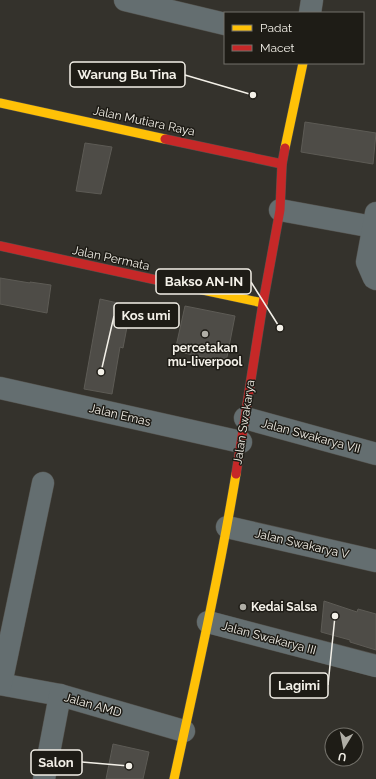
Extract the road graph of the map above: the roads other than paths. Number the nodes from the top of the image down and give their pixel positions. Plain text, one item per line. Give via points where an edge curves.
1 (125, 0) edge
2 (312, 0) edge
3 (310, 12) edge
4 (224, 24) edge
5 (303, 64) edge
6 (0, 102) edge
7 (282, 164) junction
8 (280, 210) junction
9 (375, 220) edge
10 (0, 246) edge
11 (376, 279) edge
12 (263, 303) junction
13 (0, 388) edge
14 (245, 418) junction
15 (241, 442) junction
16 (376, 454) edge
17 (43, 483) dead end
18 (227, 526) junction
19 (376, 562) edge
20 (208, 622) junction
21 (376, 666) edge
22 (0, 684) edge
23 (60, 695) junction
24 (184, 731) junction
25 (44, 779) edge
26 (174, 779) edge

1 - 4 street
2 - 3 street
5 - 7 street, Jalan Swakarya
6 - 7 street, Jalan Mutiara Raya
7 - 8 street, Jalan Swakarya
8 - 9 street
8 - 12 street, Jalan Swakarya
9 - 11 street via 367,262
10 - 12 street, Jalan Permata
12 - 14 street, Jalan Swakarya
13 - 15 street, Jalan Emas
14 - 15 street, Jalan Swakarya
14 - 16 street, Jalan Swakarya VII
15 - 18 street, Jalan Swakarya
17 - 22 street
18 - 19 street, Jalan Swakarya V
18 - 20 street, Jalan Swakarya
20 - 21 street, Jalan Swakarya III
20 - 24 street, Jalan Swakarya
22 - 23 street, Jalan AMD
23 - 24 street, Jalan AMD
23 - 25 street
24 - 26 street, Jalan Swakarya

